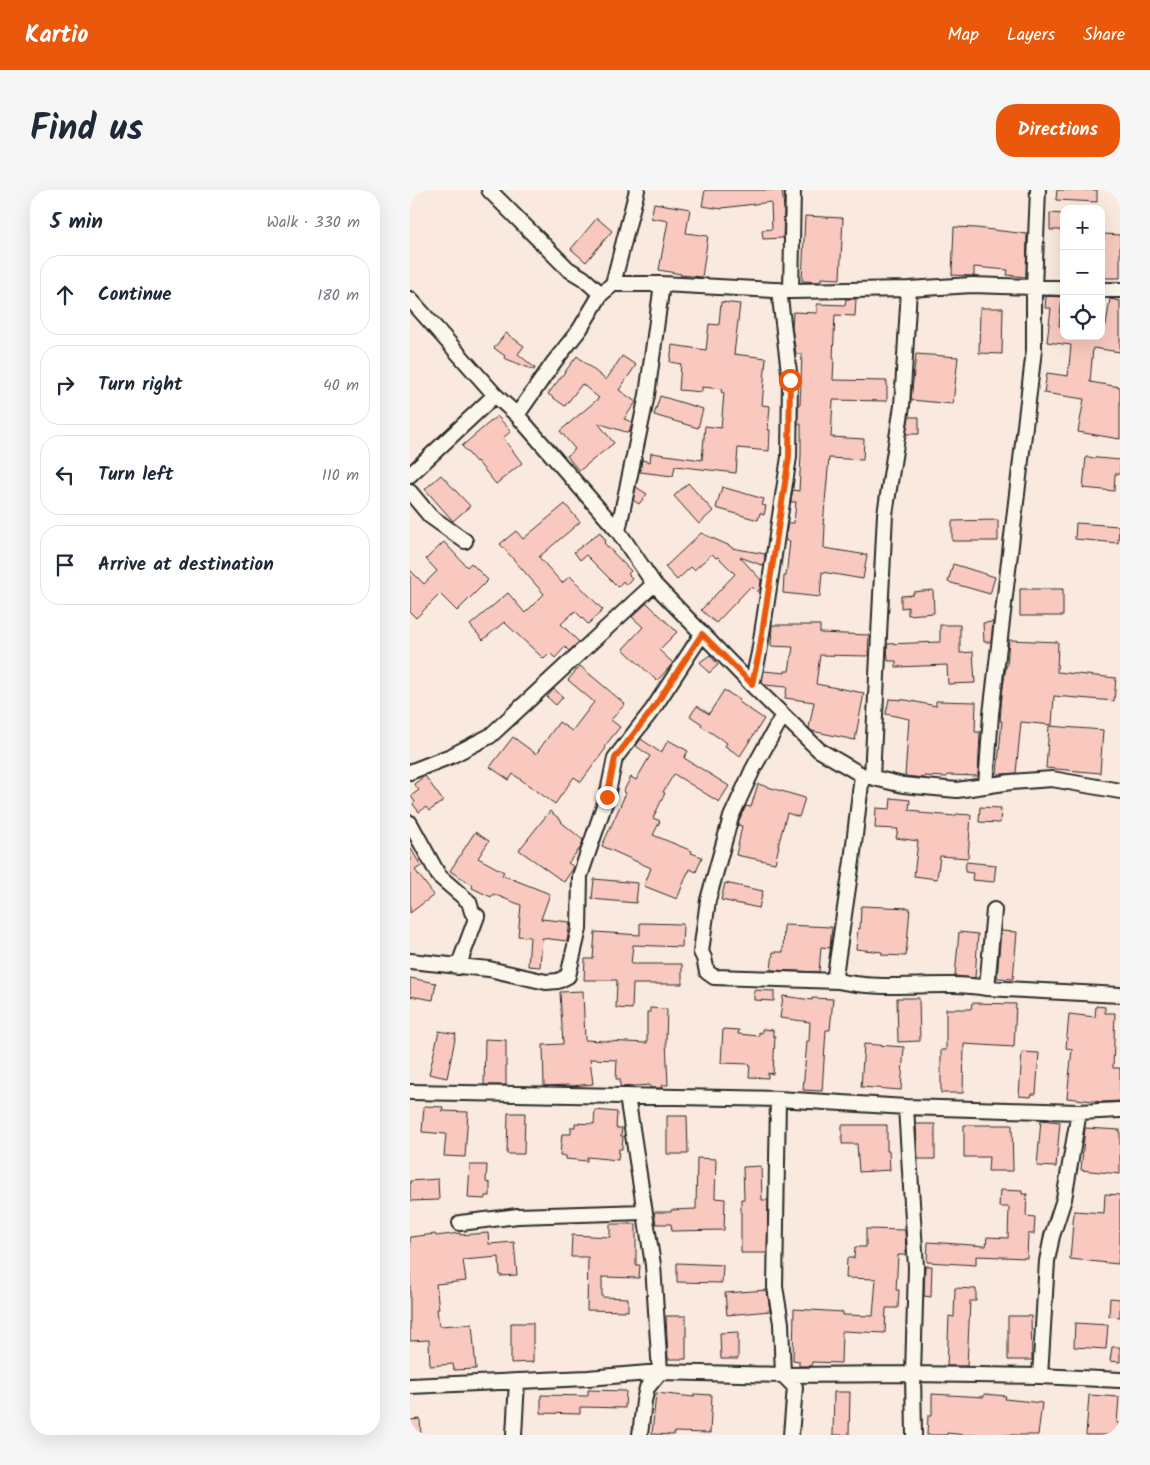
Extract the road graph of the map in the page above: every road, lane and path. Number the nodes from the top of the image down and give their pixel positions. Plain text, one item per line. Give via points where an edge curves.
1 (489, 190) edge
2 (637, 190) edge
3 (793, 190) edge
4 (1038, 190) edge
5 (613, 284) junction
6 (662, 284) junction
7 (1034, 287) junction
8 (1060, 288) edge
9 (909, 289) junction
10 (785, 290) junction
11 (1105, 290) edge
12 (1120, 290) edge
13 (601, 294) junction
14 (410, 299) edge
15 (495, 395) junction
16 (517, 415) junction
17 (410, 475) edge
18 (410, 492) edge
19 (618, 531) junction
20 (465, 541) dead end
21 (654, 584) junction
22 (702, 634) junction
23 (752, 684) junction
24 (783, 715) junction
25 (410, 772) edge
26 (867, 776) junction
27 (986, 786) junction
28 (1120, 791) edge
29 (410, 824) edge
30 (994, 910) dead end
31 (410, 962) edge
32 (458, 966) junction
33 (838, 981) junction
34 (987, 988) junction
35 (1120, 995) edge
36 (410, 1092) edge
37 (627, 1096) junction
38 (778, 1099) junction
39 (906, 1107) junction
40 (1120, 1110) edge
41 (1079, 1112) junction
42 (644, 1212) junction
43 (460, 1224) dead end
44 (660, 1372) junction
45 (913, 1374) junction
46 (783, 1375) junction
47 (1040, 1376) junction
48 (1120, 1380) edge
49 (517, 1381) junction
50 (410, 1386) edge
51 (514, 1435) edge
52 (640, 1435) edge
53 (791, 1435) edge
54 (914, 1435) edge

1 - 13 street via 568,269
2 - 5 street
3 - 10 street
4 - 7 street
5 - 6 street
5 - 13 street
6 - 10 street
6 - 19 street via 647,395
7 - 8 street
7 - 9 street
7 - 27 street via 1034,350
9 - 10 street
9 - 26 street via 902,406 885,514
10 - 23 street via 790,380 789,457
11 - 12 street
13 - 16 street via 580,329
14 - 15 street
15 - 16 street
15 - 17 street
16 - 19 street
18 - 20 street via 430,516
19 - 21 street
21 - 22 street
21 - 25 street via 490,736
22 - 23 street
22 - 32 street via 653,709 615,758 607,797 580,876 579,929 568,976 546,982
23 - 24 street
24 - 26 street via 819,750
24 - 33 street via 731,817 708,900 700,952 707,972 714,977
26 - 27 street via 903,785 957,790
26 - 33 street via 835,975
27 - 28 street via 1052,779
29 - 32 street via 439,876 469,902 476,916
30 - 34 street
31 - 32 street
33 - 34 street
34 - 35 street
36 - 37 street
37 - 38 street
37 - 42 street
38 - 39 street
38 - 46 street via 775,1287 781,1323
39 - 41 street
39 - 45 street via 916,1267
40 - 41 street
41 - 47 street via 1064,1199 1047,1261
42 - 43 street via 518,1216
42 - 44 street via 653,1273
44 - 46 street
44 - 49 street
44 - 52 street via 647,1388
45 - 46 street
45 - 47 street
45 - 54 street
46 - 53 street via 795,1387
47 - 48 street
49 - 50 street
49 - 51 street

